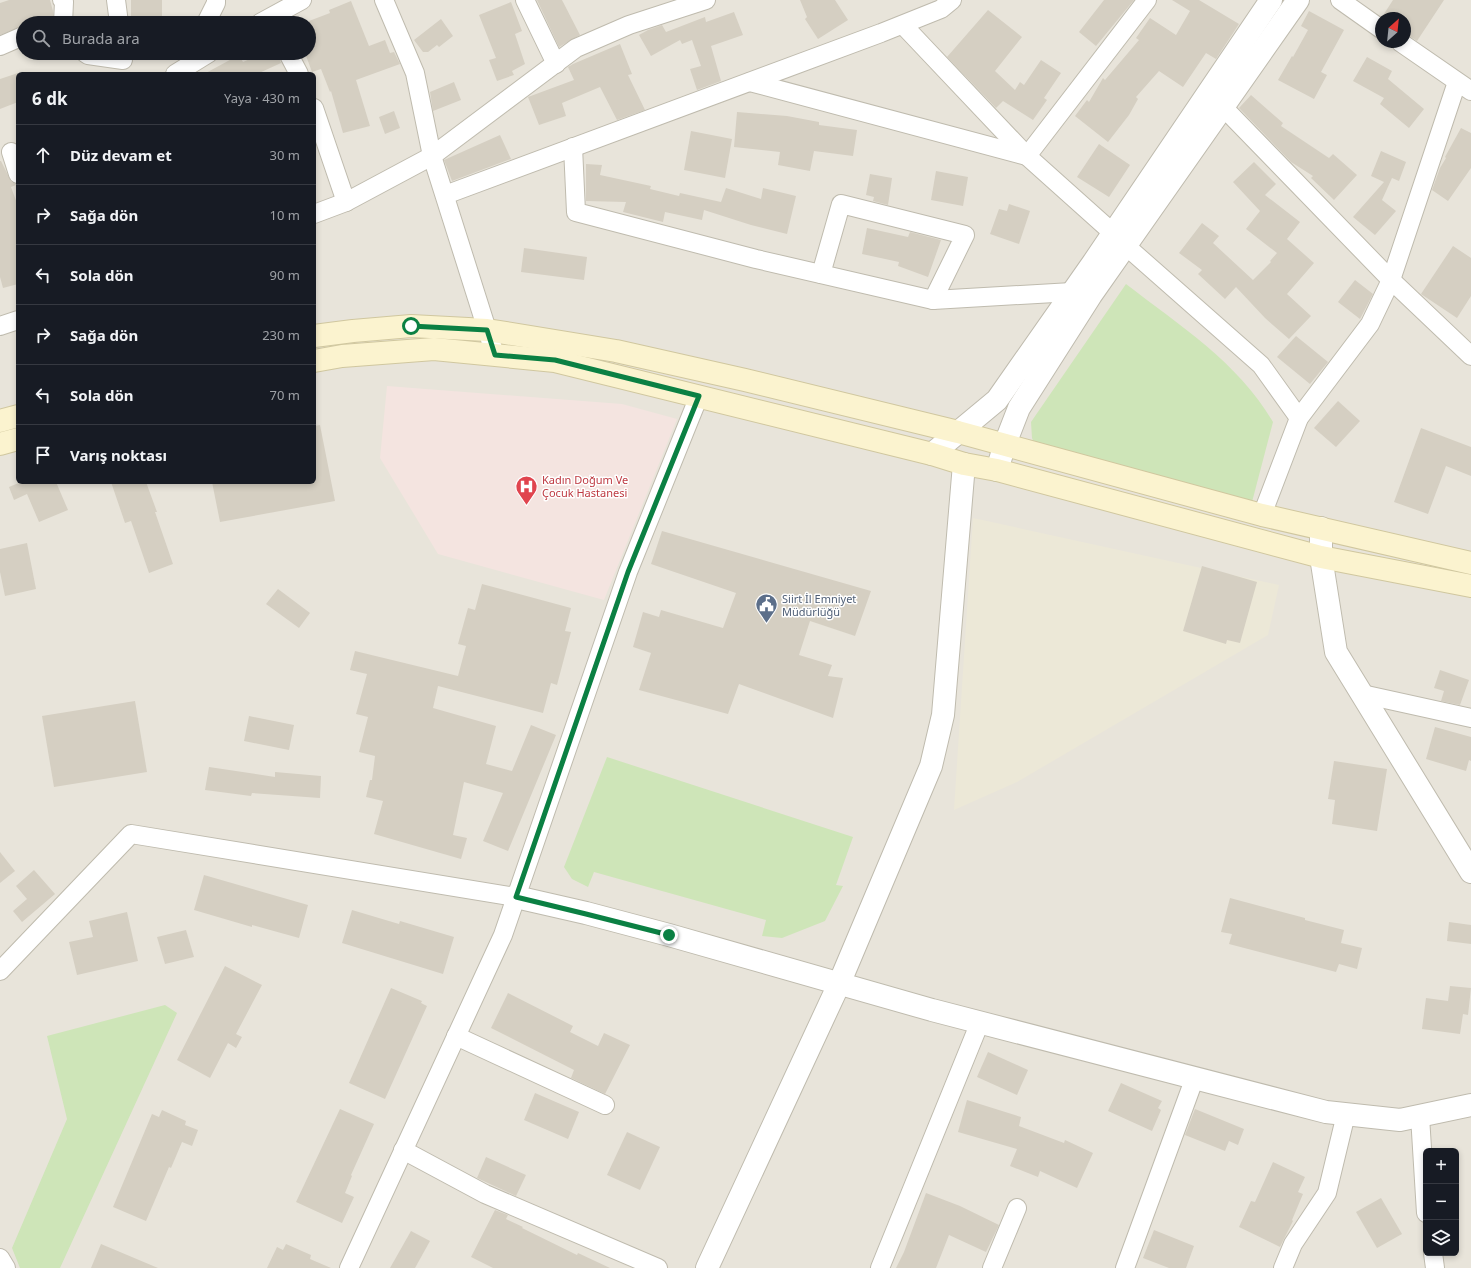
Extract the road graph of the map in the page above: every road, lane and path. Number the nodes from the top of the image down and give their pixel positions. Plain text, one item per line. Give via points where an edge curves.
1 (62, 0) edge
2 (116, 0) edge
3 (216, 0) edge
4 (302, 0) edge
5 (384, 0) edge
6 (525, 0) edge
7 (706, 0) edge
8 (952, 0) edge
9 (1147, 0) edge
10 (1271, 0) edge
11 (1298, 0) edge
12 (1340, 0) edge
13 (63, 16) edge
14 (118, 16) edge
15 (210, 16) edge
16 (276, 16) edge
17 (903, 25) junction
18 (1375, 25) edge
19 (16, 39) edge
20 (0, 46) edge
21 (1409, 48) edge
22 (113, 60) edge
23 (187, 60) edge
24 (199, 60) edge
25 (292, 60) edge
26 (123, 62) edge
27 (556, 64) junction
28 (181, 72) edge
29 (181, 72) edge
30 (298, 72) edge
31 (750, 82) junction
32 (1464, 87) edge
33 (1224, 108) junction
34 (316, 114) edge
35 (573, 147) junction
36 (10, 153) edge
37 (432, 156) junction
38 (1027, 156) junction
39 (16, 169) edge
40 (445, 195) junction
41 (346, 202) junction
42 (316, 213) edge
43 (1120, 240) junction
44 (821, 274) junction
45 (1390, 280) junction
46 (1072, 292) junction
47 (933, 300) junction
48 (16, 321) edge
49 (0, 326) edge
50 (487, 330) junction
51 (316, 336) edge
52 (495, 355) junction
53 (1471, 356) edge
54 (316, 361) edge
55 (699, 396) junction
56 (16, 417) edge
57 (1299, 418) junction
58 (0, 421) edge
59 (958, 432) junction
60 (16, 440) edge
61 (0, 444) edge
62 (1005, 444) junction
63 (932, 454) junction
64 (964, 464) junction
65 (996, 470) junction
66 (1262, 515) junction
67 (1321, 528) junction
68 (1321, 556) junction
69 (1471, 563) edge
70 (1471, 586) edge
71 (1362, 694) junction
72 (1471, 718) edge
73 (1471, 872) edge
74 (516, 897) junction
75 (0, 971) edge
76 (839, 984) junction
77 (980, 1022) junction
78 (456, 1036) junction
79 (1195, 1077) junction
80 (605, 1105) dead end
81 (1471, 1105) edge
82 (1346, 1114) junction
83 (1420, 1116) junction
84 (403, 1150) junction
85 (1424, 1184) edge
86 (1017, 1208) dead end
87 (1433, 1256) edge
88 (0, 1258) edge
89 (6, 1268) edge
90 (349, 1268) edge
91 (658, 1268) edge
92 (707, 1268) edge
93 (880, 1268) edge
94 (992, 1268) edge
95 (1124, 1268) edge
96 (1283, 1268) edge
97 (1435, 1268) edge

1 - 13 street
2 - 14 street
3 - 15 street
4 - 16 street
5 - 37 street via 415,73
6 - 27 street
7 - 27 street via 629,25 576,48
8 - 17 street via 941,10
9 - 38 street
10 - 43 street
11 - 33 street
12 - 18 street
17 - 31 street
17 - 38 street
19 - 20 street
21 - 32 street
22 - 26 street
23 - 28 street
24 - 29 street
25 - 30 street
27 - 37 street
31 - 35 street
31 - 38 street
32 - 45 street
33 - 43 street
33 - 45 street
34 - 41 street
35 - 40 street
35 - 44 street via 576,212
36 - 39 street
37 - 40 street
37 - 41 street
38 - 43 street
40 - 50 street
41 - 42 street
43 - 46 street
43 - 57 street via 1261,365
43 - 62 street via 1091,295 1019,408
44 - 47 street
44 - 47 street via 841,204 965,235
45 - 53 street
45 - 57 street via 1370,324
46 - 47 street
46 - 59 street via 997,400
48 - 49 street
50 - 51 main road via 411,326
50 - 52 street
50 - 59 main road via 616,351
52 - 54 main road via 434,349 342,356
52 - 55 main road via 555,360
55 - 63 main road
55 - 74 street via 628,572
56 - 58 main road
57 - 66 street
59 - 62 main road
59 - 63 street
60 - 61 main road
62 - 65 street
62 - 66 main road
63 - 64 main road
64 - 65 main road
64 - 76 street via 943,715 931,766
65 - 68 main road
66 - 67 main road
67 - 68 street
67 - 69 main road
68 - 70 main road
68 - 71 street via 1336,652
71 - 72 street
71 - 73 street
74 - 75 street via 131,834
74 - 76 street via 669,935
74 - 78 street via 503,935
76 - 77 street
76 - 92 street
77 - 79 street
77 - 93 street
78 - 80 street
78 - 84 street
79 - 82 street via 1326,1112
79 - 95 street
81 - 83 street
82 - 83 street via 1400,1120
82 - 96 street via 1328,1193 1293,1244
83 - 85 street
84 - 90 street
84 - 91 street via 485,1194
86 - 94 street
87 - 97 street
88 - 89 street

